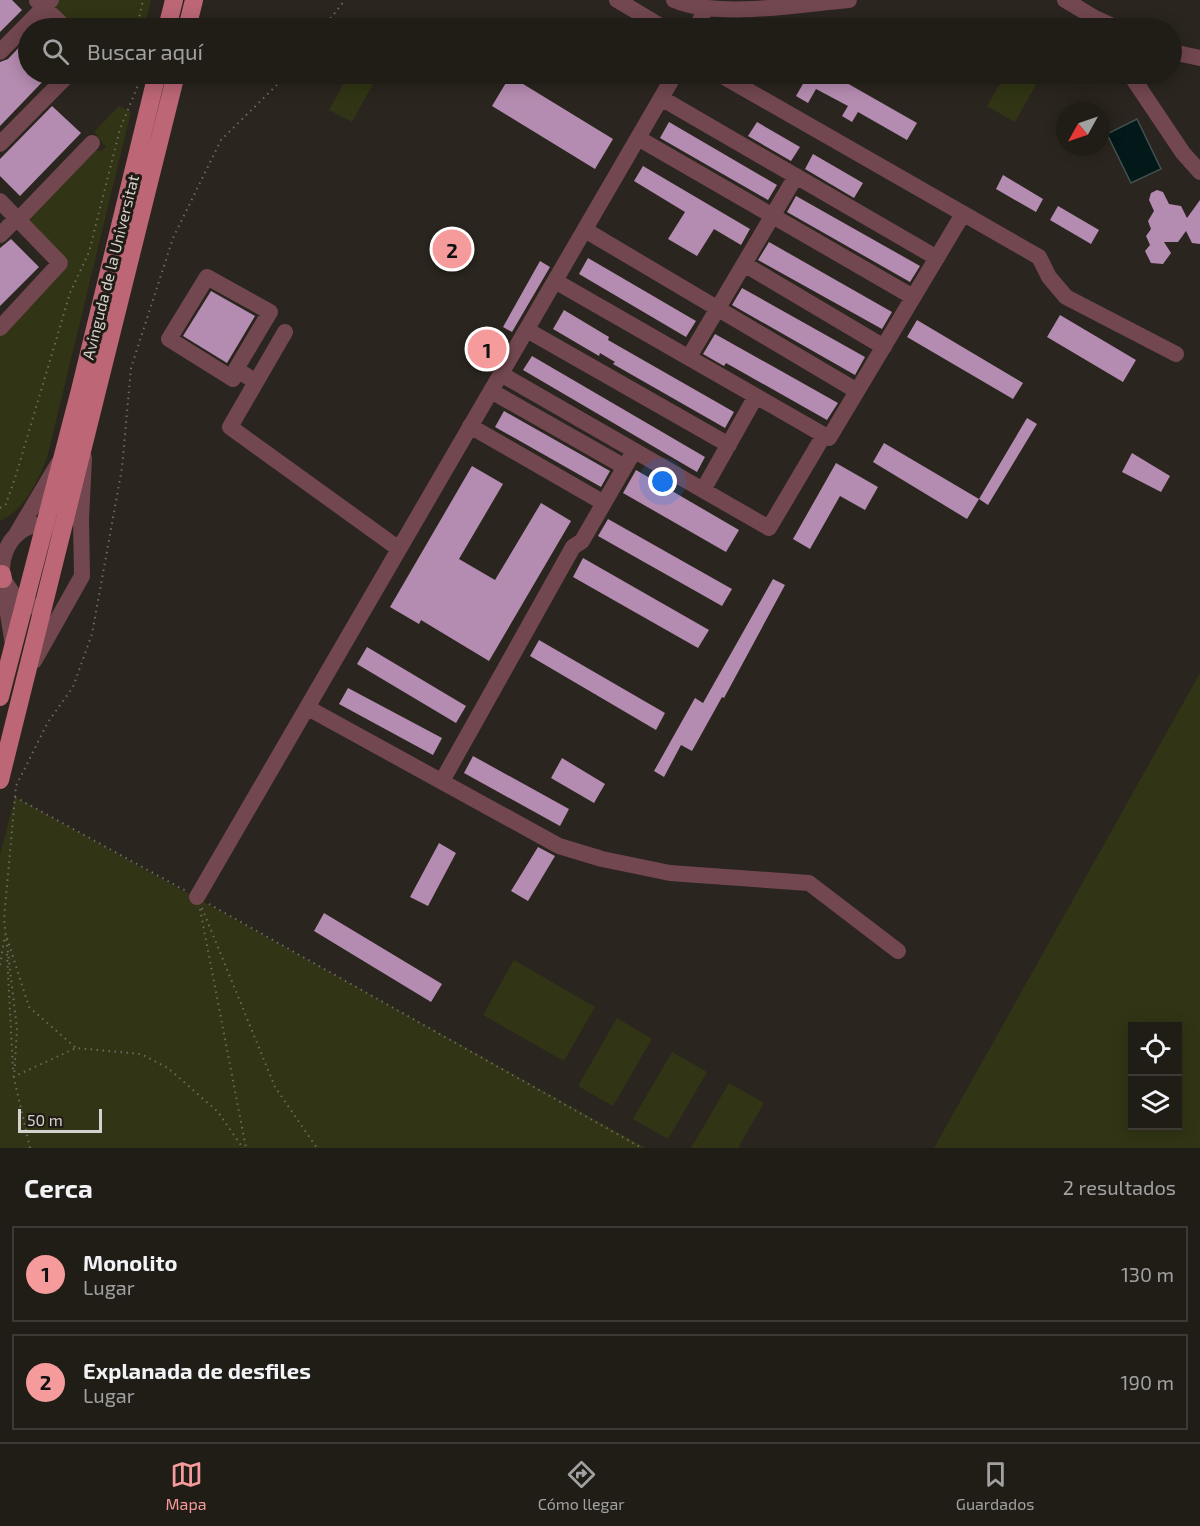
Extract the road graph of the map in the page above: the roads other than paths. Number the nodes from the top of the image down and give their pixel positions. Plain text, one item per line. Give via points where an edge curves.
1 (174, 0) edge
2 (194, 0) edge
3 (617, 0) edge
4 (674, 0) edge
5 (849, 0) edge
6 (1065, 0) edge
7 (44, 2) edge
8 (728, 4) edge
9 (705, 8) junction
10 (30, 18) edge
11 (58, 18) edge
12 (170, 18) edge
13 (190, 18) edge
14 (647, 18) edge
15 (701, 18) edge
16 (1091, 18) edge
17 (18, 32) edge
18 (0, 52) edge
19 (1182, 54) edge
20 (1200, 58) edge
21 (59, 84) edge
22 (155, 84) edge
23 (174, 84) edge
24 (669, 84) edge
25 (736, 84) edge
26 (1137, 84) edge
27 (661, 98) junction
28 (638, 138) junction
29 (92, 143) dead end
30 (0, 144) edge
31 (1200, 172) edge
32 (796, 176) junction
33 (0, 201) edge
34 (963, 214) junction
35 (772, 215) junction
36 (18, 218) junction
37 (585, 230) junction
38 (0, 235) edge
39 (937, 258) junction
40 (744, 264) junction
41 (555, 281) junction
42 (913, 297) junction
43 (717, 310) junction
44 (0, 327) edge
45 (526, 330) junction
46 (285, 332) dead end
47 (884, 347) junction
48 (1176, 354) dead end
49 (689, 357) junction
50 (236, 369) junction
51 (501, 374) junction
52 (256, 382) junction
53 (491, 391) junction
54 (857, 391) junction
55 (756, 396) junction
56 (470, 426) junction
57 (824, 435) junction
58 (729, 445) junction
59 (84, 448) junction
60 (634, 451) junction
61 (61, 461) junction
62 (625, 467) junction
63 (703, 490) junction
64 (604, 503) junction
65 (53, 527) junction
66 (9, 537) edge
67 (399, 549) junction
68 (81, 552) junction
69 (1, 578) edge
70 (70, 597) junction
71 (24, 603) junction
72 (43, 607) junction
73 (13, 645) junction
74 (26, 675) junction
75 (0, 697) edge
76 (308, 708) junction
77 (0, 780) edge
78 (442, 782) junction
79 (197, 897) road end
80 (898, 951) dead end

1 - 12 main road
2 - 13 main road
3 - 14 street
4 - 9 street
5 - 8 street
6 - 16 street
7 - 10 street
7 - 11 street
8 - 9 street
9 - 15 street
17 - 18 street
19 - 20 street
21 - 30 street
22 - 61 main road, Avinguda de la Universitat
23 - 59 main road, Avinguda de la Universitat
24 - 27 street
25 - 34 street
26 - 31 street
27 - 28 street
27 - 32 street
28 - 35 street
28 - 37 street
29 - 36 street
32 - 35 street
32 - 39 street
33 - 36 street
34 - 39 street
34 - 48 street via 1039,257 1066,297
35 - 40 street
35 - 42 street
36 - 38 street
36 - 44 street via 60,263
37 - 41 street
37 - 43 street
39 - 42 street
40 - 43 street
40 - 47 street
41 - 45 street
41 - 49 street
42 - 47 street
43 - 49 street
43 - 54 street
45 - 51 street
45 - 58 street
46 - 52 street
47 - 54 street
49 - 55 street
50 - 50 street via 270,312 207,277 169,339 233,379
50 - 52 street
51 - 53 street
51 - 60 street
52 - 67 street via 230,427
53 - 56 street
53 - 62 street
54 - 57 street via 830,438
55 - 57 street
55 - 58 street
56 - 64 street
56 - 67 street
57 - 63 street via 769,528
58 - 63 street
59 - 65 main road, Avinguda de la Universitat
59 - 68 street, Avinguda de la Universitat
60 - 62 street
60 - 63 street
61 - 65 main road, Avinguda de la Universitat
61 - 66 street, Avinguda de la Universitat
62 - 64 street
64 - 78 street via 582,541 573,547
65 - 66 street via 26,528
65 - 68 street via 69,535
65 - 71 main road, Avinguda de la Universitat
65 - 72 main road, Avinguda de la Universitat
66 - 69 street, Avinguda de la Universitat via 2,555
67 - 76 street
68 - 70 street, Avinguda de la Universitat via 82,576
69 - 71 street
69 - 73 street, Avinguda de la Universitat
70 - 72 street
70 - 74 street, Avinguda de la Universitat
71 - 72 street
71 - 73 main road, Avinguda de la Universitat
72 - 74 main road, Avinguda de la Universitat
73 - 75 main road, Avinguda de la Universitat
74 - 77 main road, Avinguda de la Universitat
76 - 78 street
76 - 79 street
78 - 80 street via 560,846 602,859 670,873 809,883

